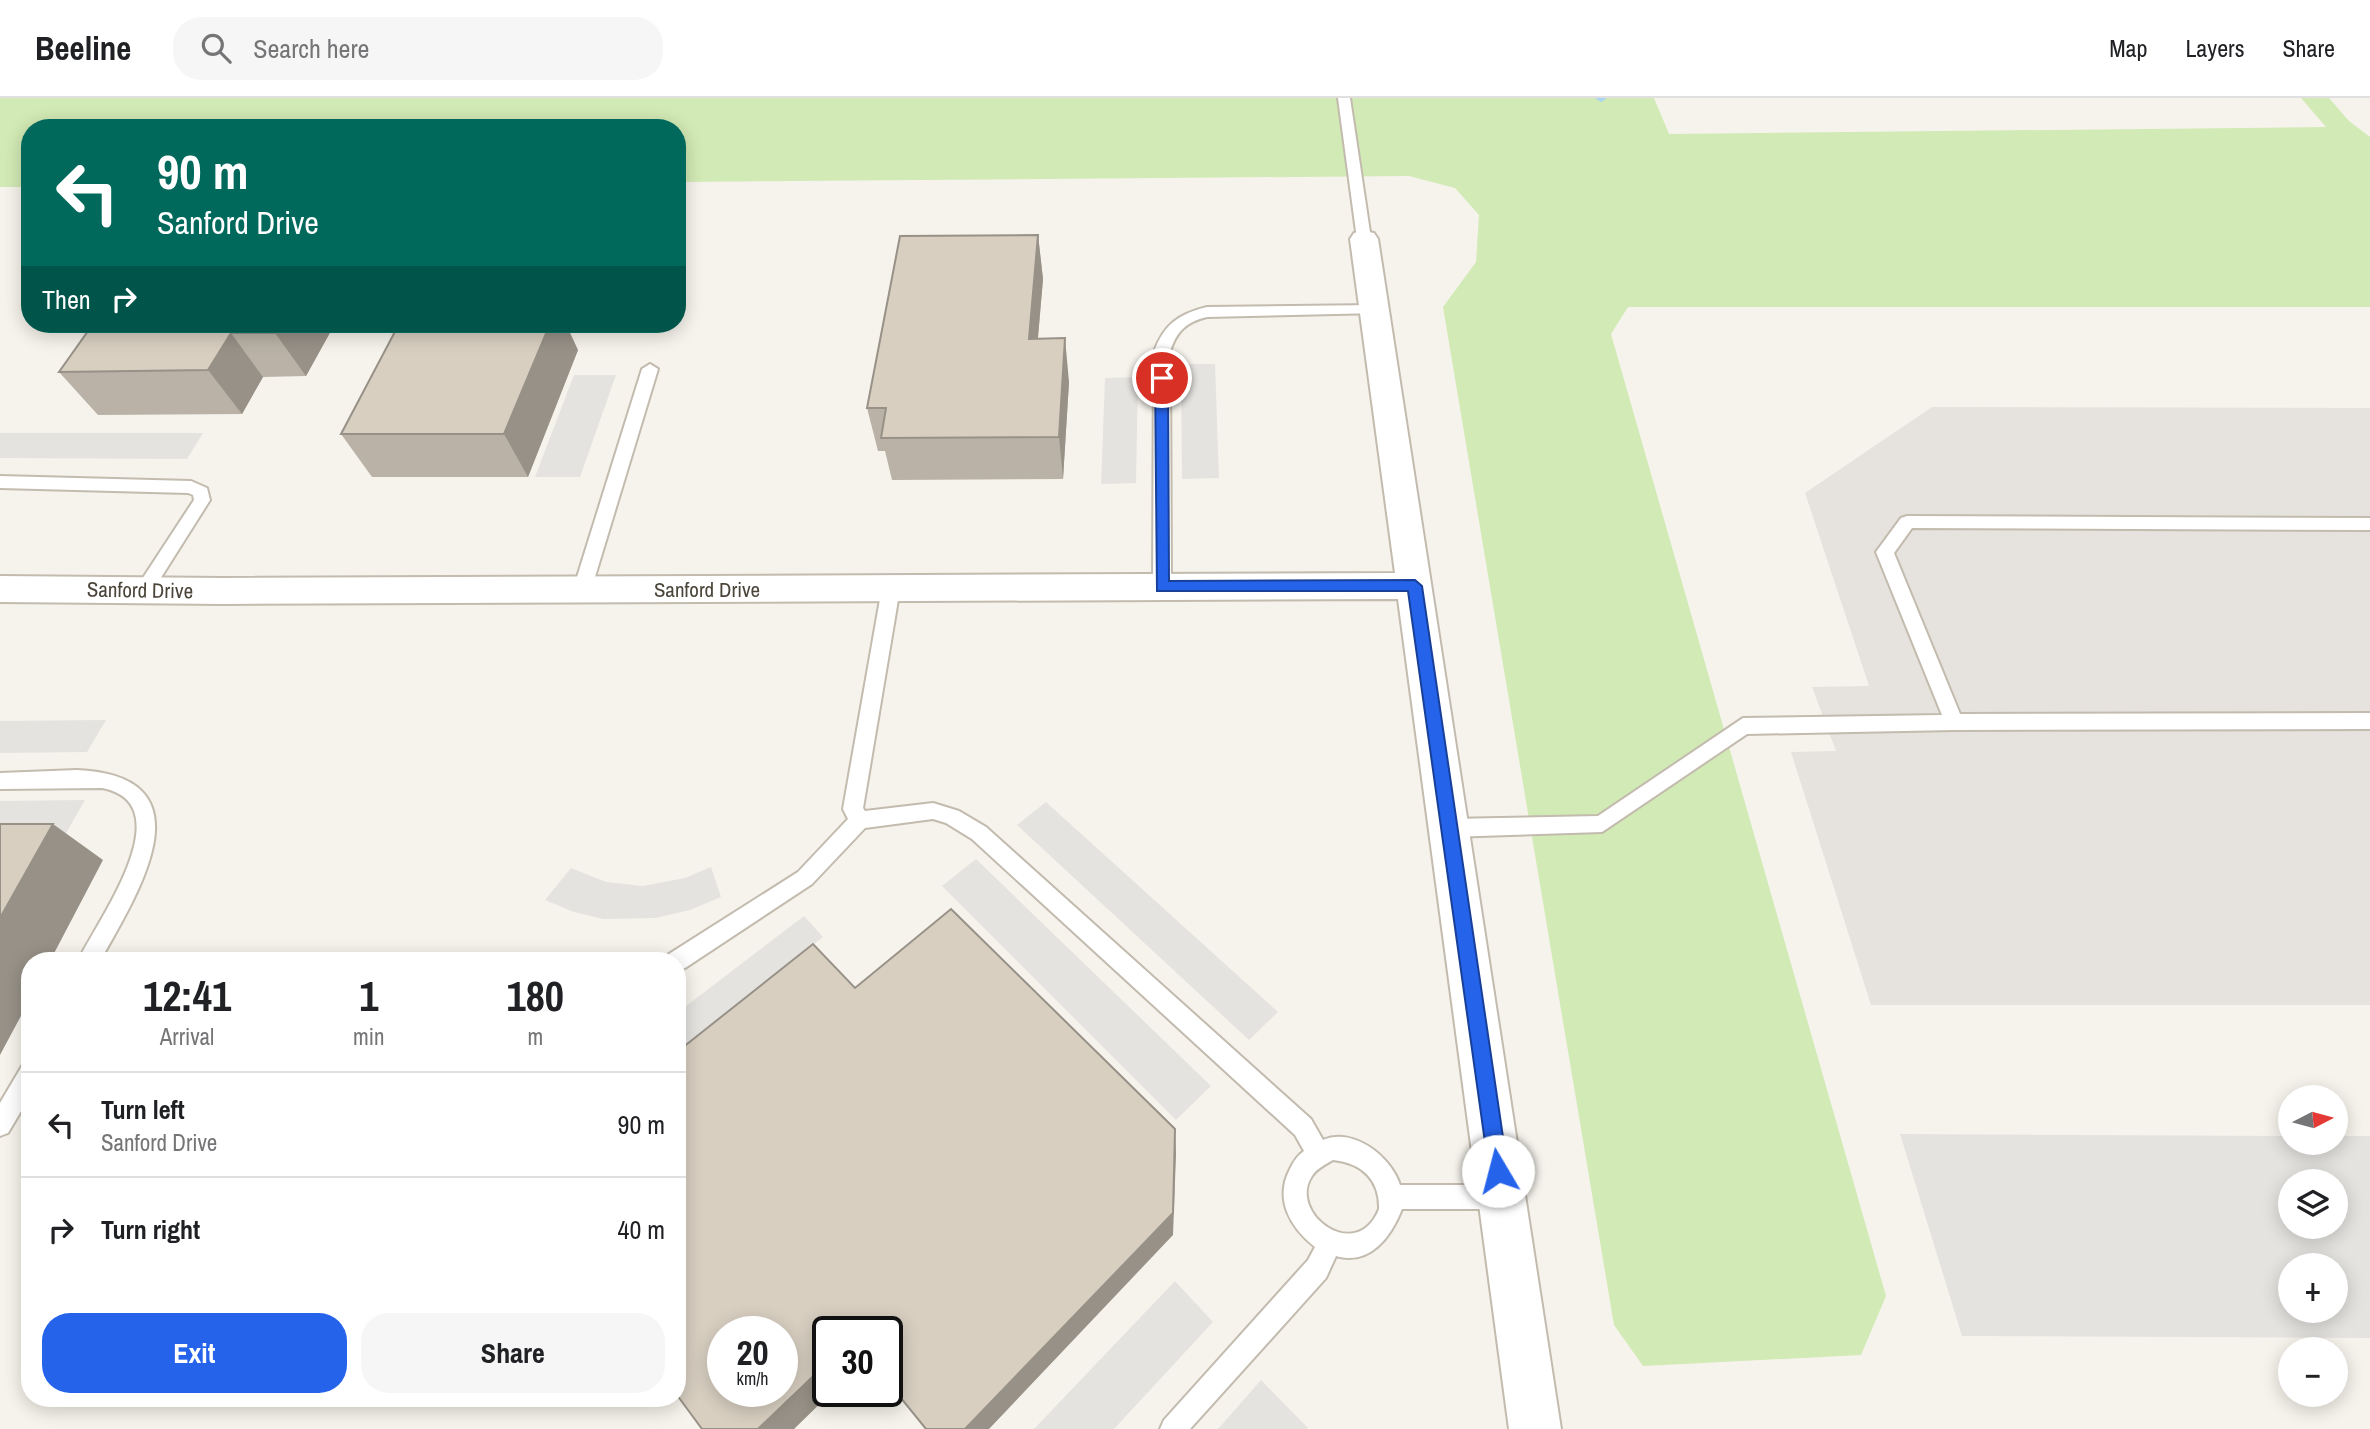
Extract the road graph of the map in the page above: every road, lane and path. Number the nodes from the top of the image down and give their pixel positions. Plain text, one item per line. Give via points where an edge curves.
1 (1344, 98) edge
2 (1364, 239) joint
3 (1375, 310) junction
4 (650, 369) dead end
5 (0, 482) edge
6 (2370, 524) edge
7 (1415, 586) junction
8 (1162, 587) junction
9 (891, 588) junction
10 (0, 589) edge
11 (144, 590) junction
12 (582, 590) junction
13 (2370, 721) edge
14 (1954, 722) junction
15 (0, 781) edge
16 (860, 820) junction
17 (1450, 828) junction
18 (94, 952) edge
19 (686, 955) edge
20 (21, 1089) edge
21 (0, 1125) edge
22 (1318, 1153) junction
23 (1391, 1197) junction
24 (1502, 1197) junction
25 (1329, 1244) junction
26 (1173, 1429) edge
27 (1535, 1429) edge

1 - 2 lane
2 - 3 street
3 - 7 street
3 - 8 lane via 1207,312 1188,316 1167,334 1162,352
4 - 12 lane
5 - 11 lane via 191,487 201,492 202,500
6 - 14 lane via 1907,522 1885,552
7 - 8 street, Sanford Drive
7 - 17 street
8 - 9 street, Sanford Drive
9 - 12 street, Sanford Drive
9 - 16 lane via 853,809
10 - 11 street, Sanford Drive
11 - 12 street, Sanford Drive
13 - 14 lane
14 - 17 lane via 1743,726 1602,824
15 - 18 lane via 103,780 129,789 142,806 149,832 140,865
16 - 19 lane via 805,878
16 - 22 lane via 933,811 979,833 1303,1127
17 - 24 street
20 - 21 lane
22 - 23 lane via 1339,1148 1361,1153 1384,1174
22 - 25 lane via 1298,1174 1295,1205 1301,1221
23 - 24 lane
23 - 25 lane via 1386,1222 1376,1236 1346,1247
24 - 27 street
25 - 26 lane via 1317,1269

